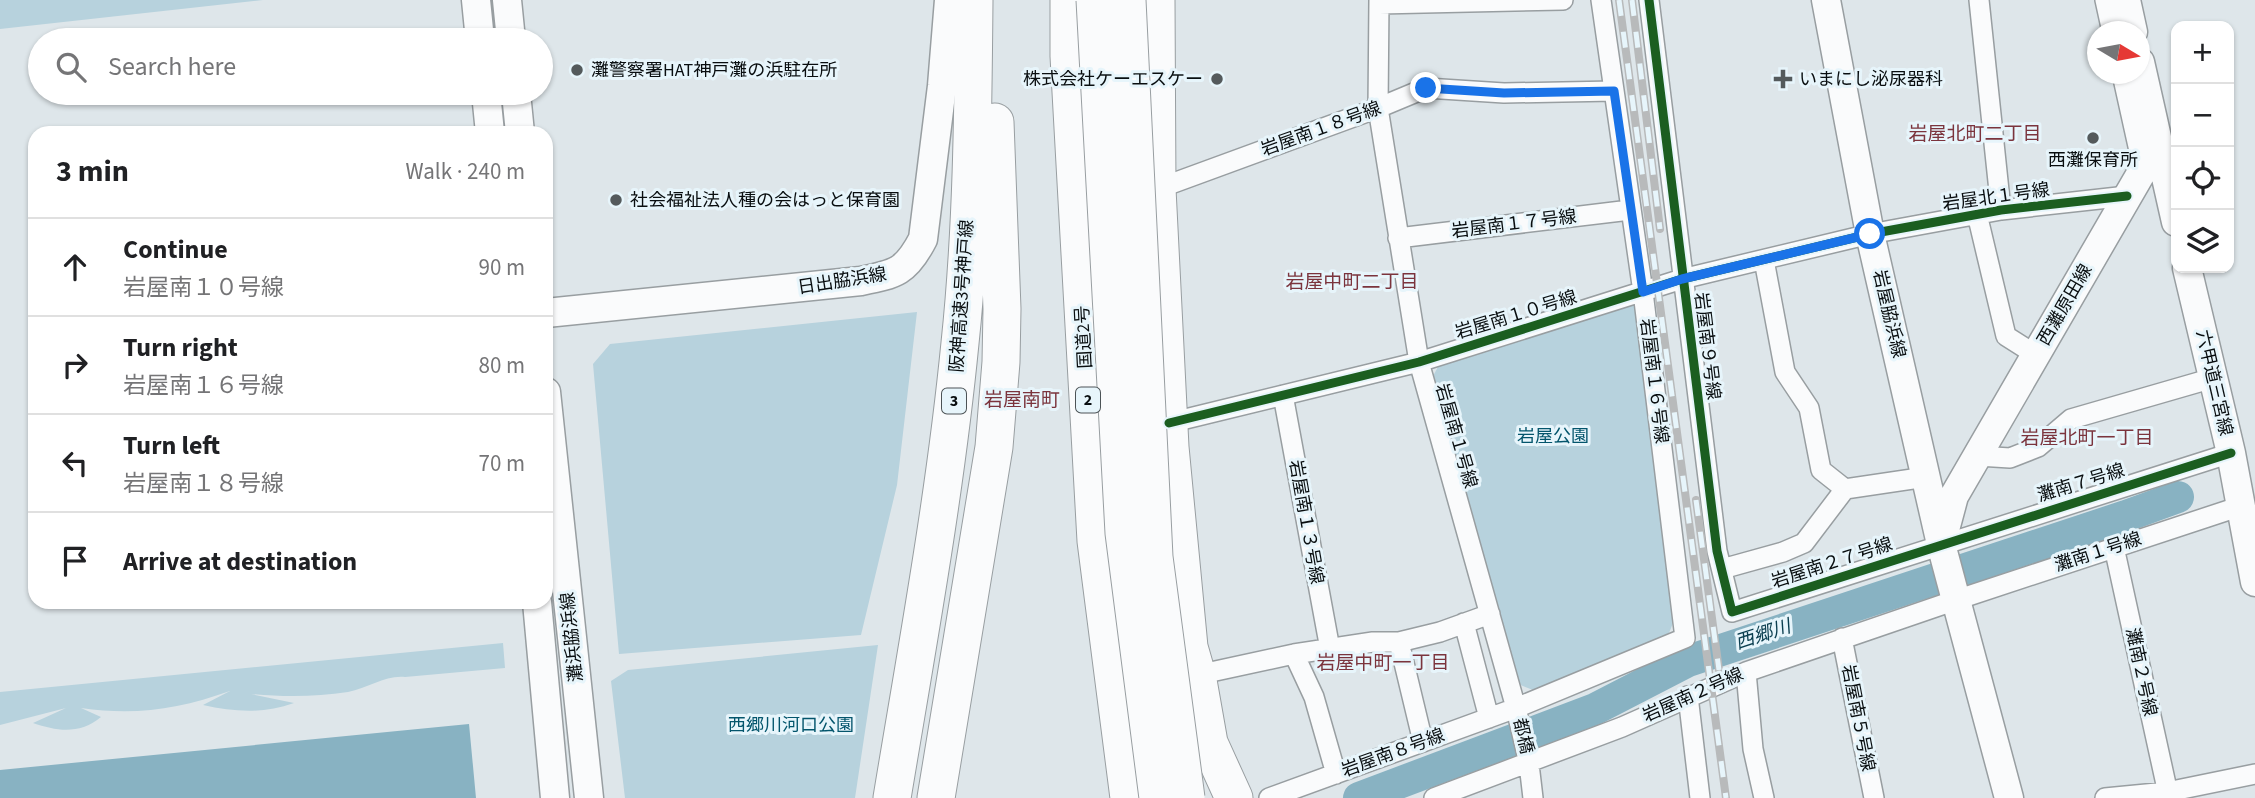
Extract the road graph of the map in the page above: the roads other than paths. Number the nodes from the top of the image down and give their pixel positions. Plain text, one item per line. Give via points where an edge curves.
1 (476, 0) edge
2 (507, 0) edge
3 (950, 0) edge
4 (974, 0) edge
5 (998, 0) edge
6 (1069, 0) edge
7 (1096, 0) edge
8 (1127, 0) edge
9 (1156, 0) edge
10 (1563, 0) edge
11 (1601, 0) edge
12 (1649, 0) edge
13 (1826, 0) edge
14 (1979, 0) edge
15 (2105, 0) edge
16 (2126, 0) edge
17 (1379, 2) edge
18 (2110, 21) edge
19 (2131, 21) edge
20 (479, 28) edge
21 (510, 28) edge
22 (2124, 84) edge
23 (2145, 84) edge
24 (1614, 91) junction
25 (487, 105) edge
26 (517, 105) edge
27 (1378, 108) junction
28 (984, 111) junction
29 (489, 126) edge
30 (519, 126) edge
31 (2158, 144) junction
32 (2143, 169) junction
33 (1157, 189) junction
34 (2127, 197) junction
35 (1630, 210) junction
36 (2001, 210) junction
37 (2173, 210) edge
38 (1977, 214) junction
39 (1870, 234) junction
40 (1398, 238) junction
41 (1764, 260) junction
42 (2188, 273) edge
43 (1682, 279) junction
44 (1643, 292) junction
45 (553, 312) edge
46 (2036, 355) junction
47 (1419, 362) junction
48 (2213, 378) junction
49 (1283, 395) junction
50 (1170, 435) junction
51 (1091, 450) junction
52 (2231, 453) junction
53 (1978, 456) junction
54 (553, 458) edge
55 (1926, 477) junction
56 (1845, 489) junction
57 (2241, 506) junction
58 (1941, 544) junction
59 (2114, 547) junction
60 (1722, 569) junction
61 (2255, 582) edge
62 (1956, 600) junction
63 (538, 609) edge
64 (1732, 612) joint
65 (1490, 614) junction
66 (1464, 623) junction
67 (1685, 638) joint
68 (1842, 638) junction
69 (1399, 642) junction
70 (1330, 649) junction
71 (1294, 654) junction
72 (1193, 661) junction
73 (1746, 672) junction
74 (1688, 696) junction
75 (1516, 708) junction
76 (1489, 718) junction
77 (1423, 742) junction
78 (1530, 764) junction
79 (1336, 774) junction
80 (2255, 774) edge
81 (2168, 795) edge
82 (1442, 796) edge
83 (555, 798) edge
84 (589, 798) edge
85 (873, 798) edge
86 (892, 798) edge
87 (915, 798) edge
88 (936, 798) edge
89 (1129, 798) edge
90 (1158, 798) edge
91 (1186, 798) edge
92 (1207, 798) edge
93 (1234, 798) edge
94 (1269, 798) edge
95 (1533, 798) edge
96 (1700, 798) edge
97 (1764, 798) edge
98 (1874, 798) edge
99 (2009, 798) edge
100 (2105, 798) edge

1 - 20 street
2 - 21 street
3 - 45 street, 日出脇浜線 via 923,239 913,259 892,275 861,281
4 - 28 highway, 阪神高速3号神戸線 / 3
5 - 28 highway, 阪神高速3号神戸線 / 3
6 - 51 highway, 国道2号 / 2
7 - 90 highway, 国道2号 / 2, bridge via 1124,533
8 - 91 highway, bridge via 1154,557
9 - 33 highway
10 - 17 street
11 - 24 street, 岩屋南１６号線
12 - 43 street, 岩屋南９号線
13 - 39 street, 岩屋脇浜線
14 - 36 street
15 - 18 street
16 - 19 street
17 - 27 street, 岩屋南１号線
22 - 32 street
23 - 31 street
24 - 27 street, 岩屋南１８号線 via 1504,93 1426,88
24 - 35 street, 岩屋南１６号線
25 - 29 street
26 - 30 street
27 - 33 street, 岩屋南１８号線
27 - 40 street, 岩屋南１号線
28 - 85 highway via 953,246 939,402
28 - 86 highway, 阪神高速3号神戸線 / 3 via 947,454
28 - 87 highway, 阪神高速3号神戸線 / 3 via 988,266 974,421
28 - 88 highway via 1002,309 1000,374 994,447
31 - 32 street, 西灘原田線
31 - 37 street
32 - 34 street, 西灘原田線
33 - 50 highway
34 - 36 street, 岩屋北１号線
34 - 46 street, 西灘原田線
35 - 40 street, 岩屋南１７号線
35 - 44 street, 岩屋南１６号線
36 - 38 street, 岩屋北１号線
38 - 39 street, 岩屋北１号線
38 - 46 street via 2006,336
39 - 41 street, 岩屋南１０号線
39 - 55 street, 岩屋脇浜線
40 - 47 street, 岩屋南１号線
41 - 43 street, 岩屋南１０号線
41 - 56 street via 1785,372 1809,408 1821,470
42 - 48 street, 六甲道三宮線
43 - 44 street, 岩屋南１０号線
43 - 60 street, 岩屋南９号線
44 - 47 street, 岩屋南１０号線
44 - 67 street, 岩屋南１６号線
46 - 53 street, 西灘原田線
47 - 49 street, 岩屋南１０号線
47 - 65 street, 岩屋南１号線
48 - 52 street, 六甲道三宮線
48 - 53 street via 2071,419 2038,447 2010,458
49 - 50 street, 岩屋南１０号線
49 - 70 street, 岩屋南１３号線
50 - 51 highway
50 - 72 highway
51 - 89 highway, 国道2号 / 2 via 1096,541
52 - 57 street, 六甲道三宮線
52 - 58 street, 灘南７号線
53 - 58 street, 西灘原田線 via 1954,496
54 - 84 street, 灘浜脇浜線
55 - 56 street
55 - 58 street, 岩屋脇浜線
56 - 60 street via 1804,543
57 - 59 street, 灘南１号線
57 - 61 street, 六甲道三宮線
58 - 62 street, 岩屋脇浜線
58 - 64 street, 岩屋南２７号線
59 - 62 street, 灘南１号線
59 - 81 street, 灘南２号線
60 - 64 street, 岩屋南９号線
62 - 68 street, 岩屋南２号線
62 - 99 street
63 - 83 street, 灘浜脇浜線
65 - 66 street
65 - 75 street, 岩屋南１号線
66 - 69 street
66 - 76 street
67 - 75 street, 岩屋南８号線
68 - 73 street, 岩屋南２号線
68 - 98 street, 岩屋南５号線
69 - 70 street
69 - 77 street
70 - 71 street
71 - 72 street
71 - 79 street via 1314,697
72 - 92 highway
72 - 93 highway via 1209,743
73 - 74 street, 岩屋南２号線
73 - 97 street via 1753,749
74 - 78 street, 岩屋南２号線
74 - 96 street
75 - 76 street, 岩屋南８号線
75 - 78 street, 都橋
76 - 77 street, 岩屋南８号線
77 - 79 street, 岩屋南８号線
78 - 82 street, 岩屋南２号線
78 - 95 street
79 - 94 street, 岩屋南８号線
80 - 81 street
81 - 100 street

